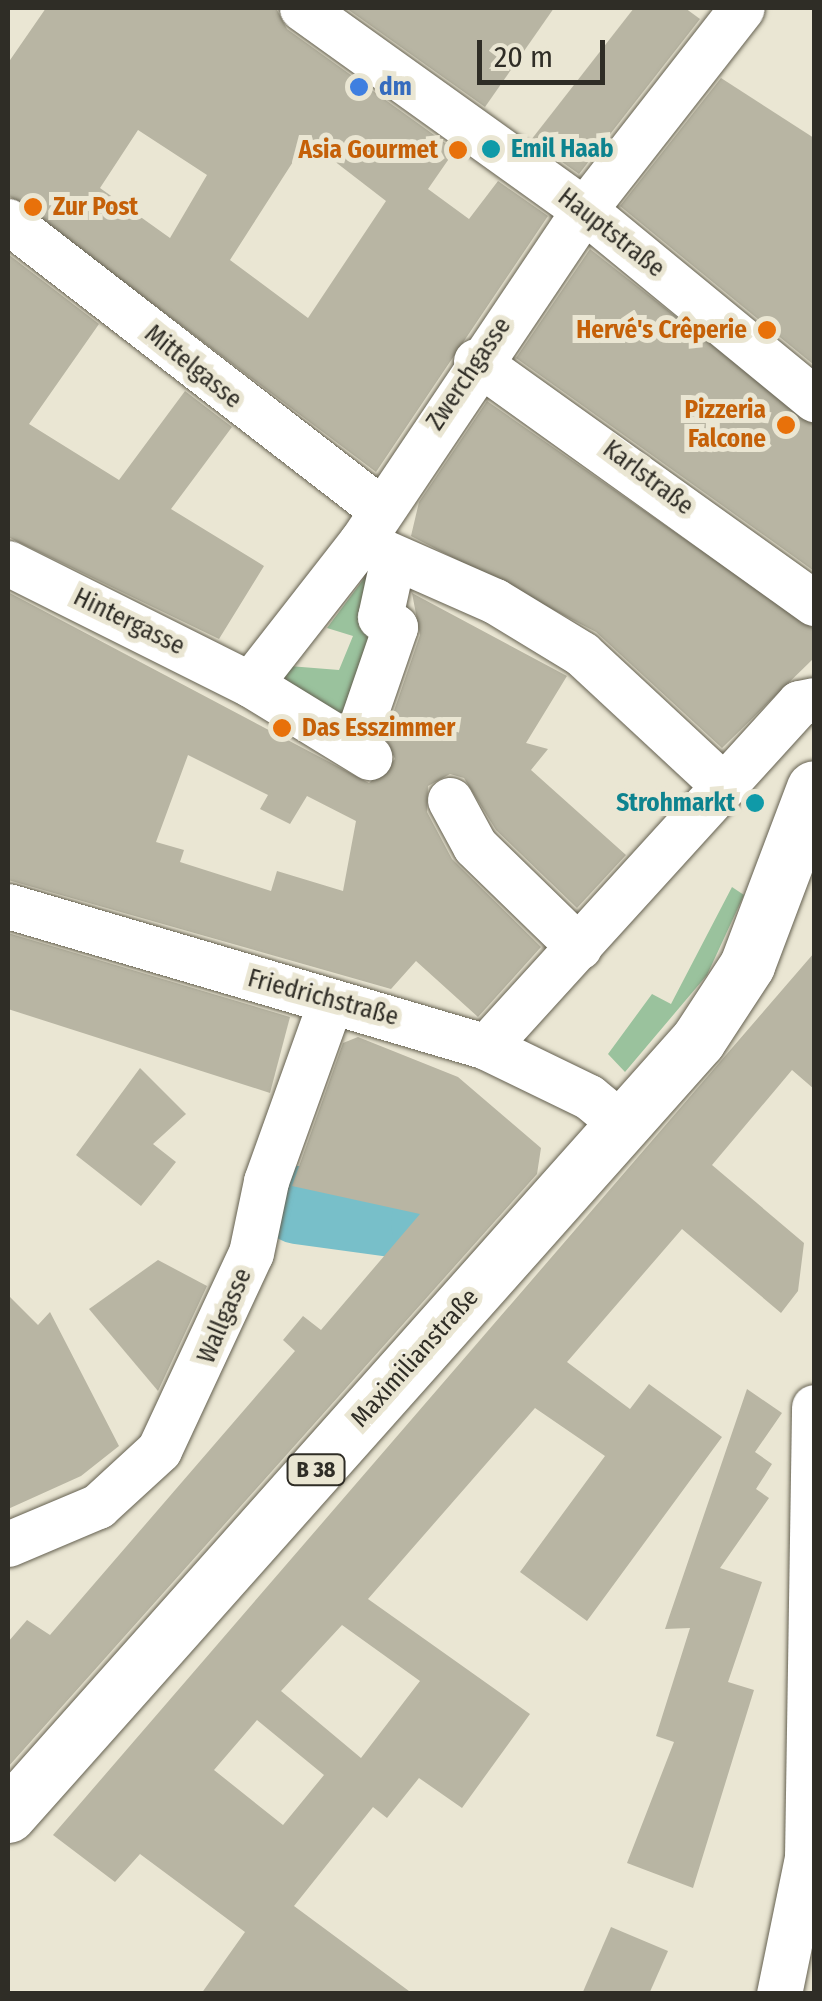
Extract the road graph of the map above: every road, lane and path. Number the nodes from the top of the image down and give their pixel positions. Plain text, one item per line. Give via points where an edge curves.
1 (302, 8) edge
2 (742, 8) edge
3 (584, 210) junction
4 (8, 220) edge
5 (488, 343) junction
6 (814, 399) edge
7 (378, 536) junction
8 (8, 563) edge
9 (814, 602) edge
10 (250, 684) junction
11 (814, 700) edge
12 (724, 786) junction
13 (814, 788) edge
14 (450, 800) dead end
15 (8, 906) edge
16 (579, 947) junction
17 (330, 1003) junction
18 (486, 1047) junction
19 (623, 1124) junction
20 (814, 1407) edge
21 (8, 1544) edge
22 (8, 1815) edge
23 (809, 1896) edge
24 (779, 1994) edge

1 - 3 street, Hauptstraße
2 - 3 street, Zwerchgasse
3 - 5 street, Zwerchgasse
3 - 6 street, Hauptstraße
4 - 7 street, Mittelgasse
5 - 7 street, Zwerchgasse
5 - 9 street, Karlstraße
7 - 10 street, Zwerchgasse
7 - 10 street, Zwerchgasse via 380,616 396,627 361,751
7 - 12 street via 582,654
8 - 10 street, Hintergasse
11 - 12 street via 800,703
12 - 16 street
13 - 19 main road, B 38 via 747,965 698,1040
14 - 16 street via 476,846
15 - 17 street, Friedrichstraße
16 - 18 street
17 - 18 street, Friedrichstraße
17 - 21 street, Wallgasse via 266,1181 251,1253 159,1450 98,1506
18 - 19 street, Friedrichstraße via 589,1097
19 - 22 main road, Maximilianstraße / B 38
20 - 23 street
23 - 24 street

